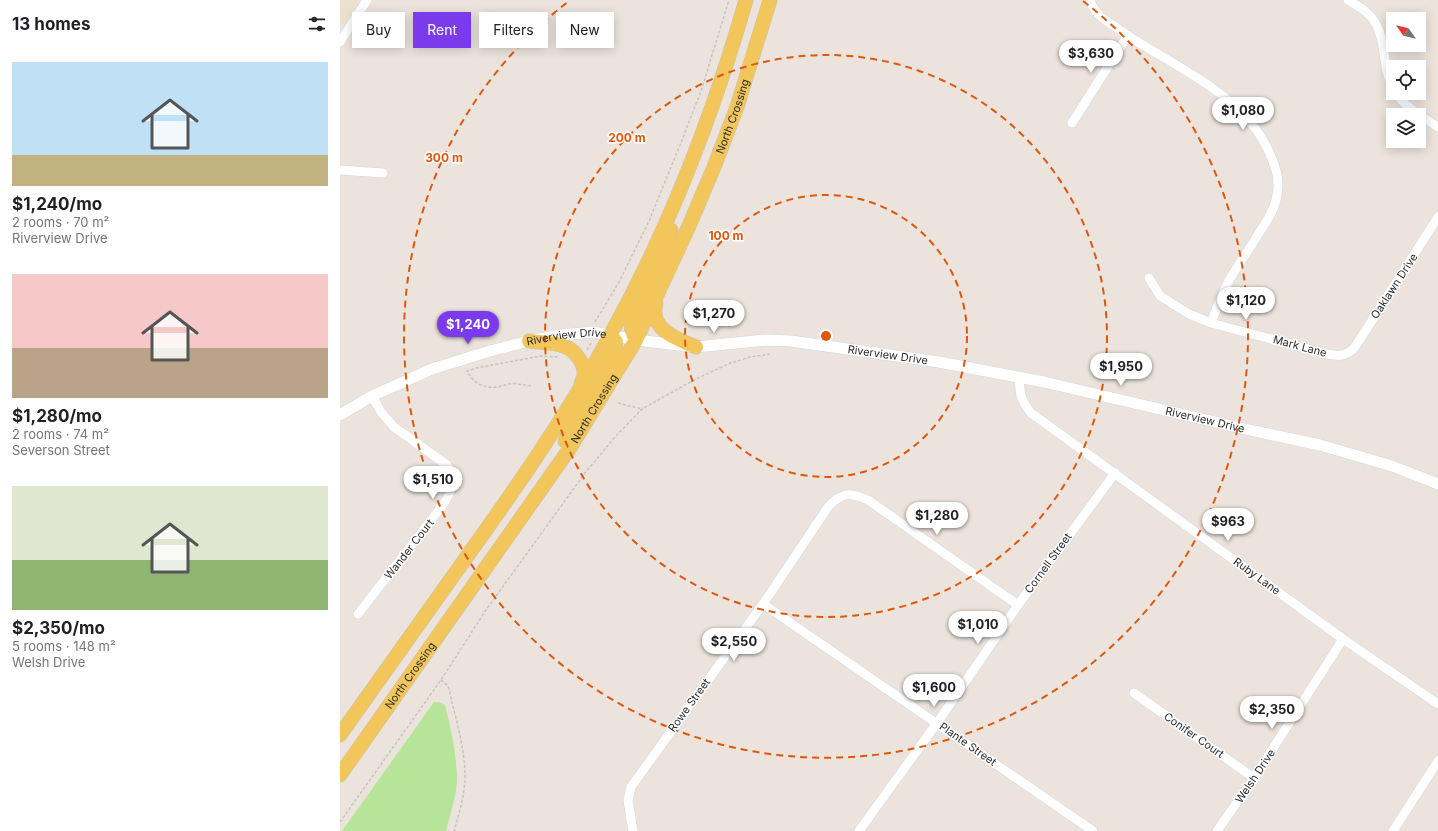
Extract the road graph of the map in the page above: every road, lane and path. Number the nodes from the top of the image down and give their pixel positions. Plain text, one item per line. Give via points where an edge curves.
1 (367, 0) edge
2 (729, 0) edge
3 (746, 0) edge
4 (770, 0) edge
5 (1090, 0) edge
6 (1348, 0) edge
7 (1128, 36) junction
8 (340, 42) edge
9 (1386, 68) edge
10 (1401, 100) edge
11 (1072, 124) dead end
12 (1438, 127) edge
13 (690, 165) junction
14 (340, 170) edge
15 (383, 173) dead end
16 (1438, 217) edge
17 (1149, 278) dead end
18 (661, 287) junction
19 (1211, 323) junction
20 (593, 332) junction
21 (611, 335) junction
22 (636, 340) junction
23 (529, 341) junction
24 (696, 347) junction
25 (770, 354) dead end
26 (1349, 354) joint
27 (579, 359) junction
28 (1019, 377) junction
29 (531, 386) dead end
30 (580, 388) junction
31 (372, 396) junction
32 (618, 403) dead end
33 (642, 409) junction
34 (340, 415) edge
35 (1115, 473) junction
36 (1438, 484) edge
37 (532, 504) junction
38 (763, 604) junction
39 (1018, 605) junction
40 (358, 614) dead end
41 (1343, 639) junction
42 (441, 680) junction
43 (1134, 693) dead end
44 (1438, 704) edge
45 (937, 723) junction
46 (340, 735) edge
47 (1438, 761) edge
48 (340, 774) edge
49 (1254, 778) junction
50 (340, 822) edge
51 (454, 831) edge
52 (633, 831) edge
53 (859, 831) edge
54 (1094, 831) edge
55 (1217, 831) edge
56 (1393, 831) edge

1 - 8 street
2 - 20 path via 701,90 649,221 619,282 597,317
3 - 13 main road, North Crossing via 713,105
4 - 18 main road, North Crossing via 737,107 689,226
5 - 7 street via 1098,15
6 - 9 street via 1367,12 1375,23 1382,40
7 - 11 street
7 - 19 street via 1217,91 1236,107 1266,144 1279,178 1272,212 1228,284
10 - 12 street
13 - 21 main road, North Crossing via 638,282
13 - 22 main road via 671,232 632,322 632,334
14 - 15 street
16 - 26 street, Oaklawn Drive
17 - 19 street, Mark Lane via 1160,296 1188,314
18 - 22 main road, North Crossing
18 - 24 main road via 654,309 656,321 670,335
19 - 26 street, Mark Lane via 1327,354
20 - 21 street, Riverview Drive
20 - 23 street, Riverview Drive
20 - 27 path via 584,356
21 - 22 street, Riverview Drive
21 - 30 main road, North Crossing
21 - 37 main road via 616,342 614,350
22 - 24 street, Riverview Drive
22 - 37 main road, North Crossing via 568,451
23 - 27 main road via 567,347
23 - 31 street, Riverview Drive via 432,369
24 - 28 street, Riverview Drive via 765,340 791,341 939,362
25 - 33 path via 728,364
27 - 29 path via 572,363 557,357 541,356 467,371 475,382 487,387 509,384
27 - 30 main road via 584,375
28 - 35 street, Ruby Lane via 1023,402 1031,413
28 - 36 street, Riverview Drive via 1320,445 1392,466
30 - 46 main road, North Crossing via 506,502
31 - 34 street, Riverview Drive
31 - 40 street, Wander Court via 394,427 447,465 453,482 450,495
32 - 33 path
33 - 42 path via 585,473 486,610
35 - 39 street, Cornell Street
35 - 41 street, Ruby Lane
37 - 48 main road, North Crossing
38 - 39 street, Rowe Street via 828,507 846,494 868,500
38 - 45 street, Plante Street
38 - 52 street, Rowe Street via 632,787 628,800
39 - 45 street, Cornell Street
41 - 44 street, Ruby Lane
41 - 49 street, Welsh Drive
42 - 50 path
42 - 51 path via 449,689 464,762 465,778
43 - 49 street, Conifer Court
45 - 53 street, Cornell Street
45 - 54 street, Plante Street
47 - 56 street
49 - 55 street, Welsh Drive

